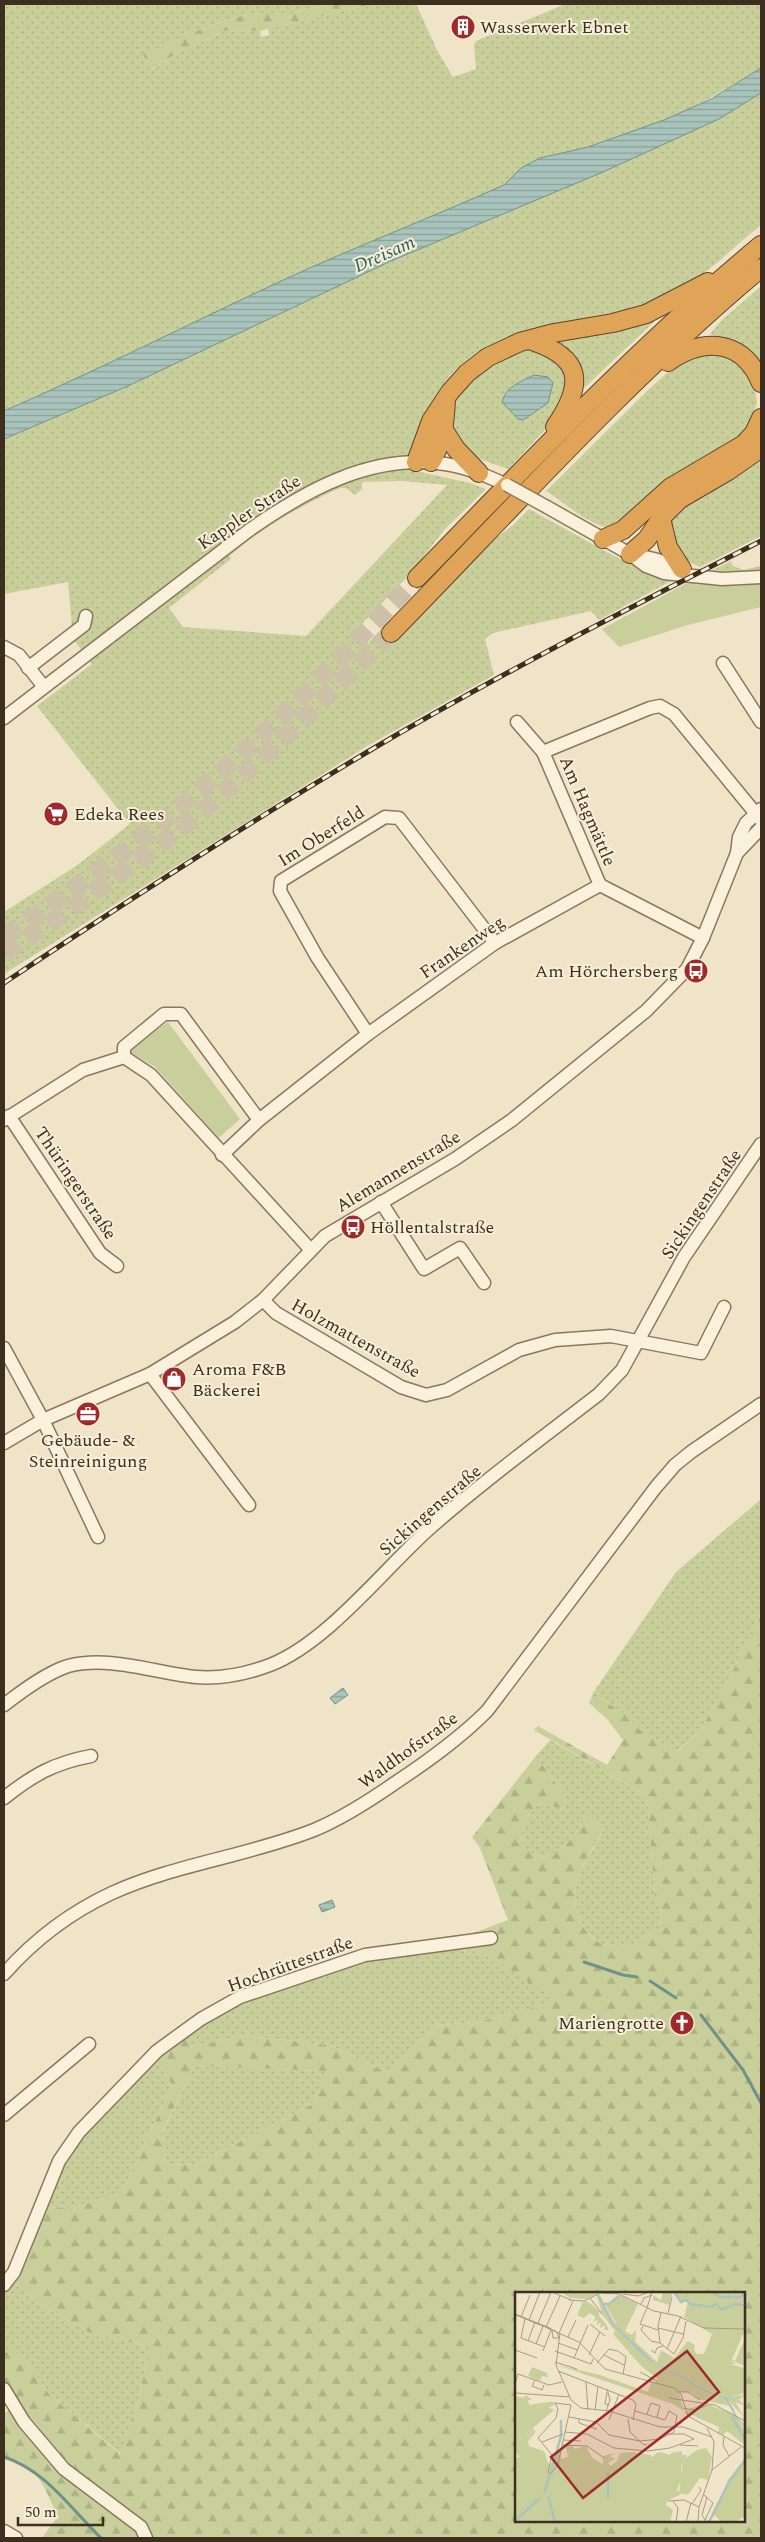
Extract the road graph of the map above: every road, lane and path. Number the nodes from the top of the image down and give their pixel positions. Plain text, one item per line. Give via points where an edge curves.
1 (761, 245) edge
2 (761, 268) edge
3 (732, 269) junction
4 (529, 340) junction
5 (761, 383) edge
6 (635, 385) junction
7 (446, 399) junction
8 (761, 418) edge
9 (444, 430) junction
10 (761, 448) edge
11 (424, 462) junction
12 (528, 463) junction
13 (479, 473) junction
14 (643, 513) junction
15 (661, 518) junction
16 (603, 538) junction
17 (630, 554) junction
18 (686, 573) junction
19 (761, 577) edge
20 (417, 578) tunnel mouth
21 (86, 616) dead end
22 (392, 633) tunnel mouth
23 (4, 647) edge
24 (723, 662) dead end
25 (28, 668) junction
26 (44, 687) junction
27 (4, 718) edge
28 (517, 722) dead end
29 (761, 722) edge
30 (543, 752) junction
31 (759, 814) edge
32 (761, 828) edge
33 (737, 853) junction
34 (600, 885) junction
35 (703, 938) junction
36 (495, 943) junction
37 (368, 1034) junction
38 (124, 1052) junction
39 (7, 1118) edge
40 (259, 1120) junction
41 (761, 1144) edge
42 (222, 1155) junction
43 (380, 1202) junction
44 (310, 1250) junction
45 (117, 1266) dead end
46 (484, 1283) dead end
47 (263, 1300) junction
48 (724, 1307) dead end
49 (639, 1342) junction
50 (4, 1348) edge
51 (150, 1374) junction
52 (761, 1404) edge
53 (44, 1420) junction
54 (4, 1443) edge
55 (249, 1505) dead end
56 (98, 1537) dead end
57 (4, 1705) edge
58 (91, 1756) dead end
59 (4, 1798) edge
60 (491, 1938) dead end
61 (4, 1974) edge
62 (89, 2044) dead end
63 (4, 2115) edge
64 (4, 2285) edge
65 (4, 2389) edge
66 (4, 2531) edge
67 (16, 2538) edge
68 (146, 2538) edge

1 - 3 highway
2 - 6 highway
3 - 4 highway via 646,314
3 - 12 highway
4 - 7 highway via 499,351 476,365
4 - 12 highway via 557,351 571,369 575,384 569,407
5 - 6 highway via 743,356 721,346 710,345 692,348 678,355
6 - 22 highway
7 - 9 highway
7 - 11 highway via 431,421
8 - 14 highway via 744,444 671,487
9 - 11 highway via 438,451
9 - 13 highway via 456,449
10 - 15 highway via 680,499
11 - 13 street, Kappler Straße
11 - 26 street, Kappler Straße via 392,464 353,474 324,484 278,510
12 - 20 highway
13 - 16 street, Kappler Straße, bridge
14 - 16 highway via 624,530
14 - 17 highway via 632,539
15 - 17 highway via 648,539
15 - 18 highway via 668,547
16 - 17 street, Kappler Straße
17 - 18 street, Kappler Straße via 650,557
18 - 19 street, Kappler Straße via 722,579
21 - 25 street via 84,624
23 - 25 street via 19,655
24 - 29 street
25 - 26 street
26 - 27 street, Kappler Straße
28 - 30 street, Am Hagmättle
30 - 31 street, Am Hagmättle via 660,706 674,714
30 - 34 street, Am Hagmättle
31 - 33 street, Alemannenstraße via 746,823 739,837
32 - 33 street, Alemannenstraße
33 - 35 street, Alemannenstraße
34 - 35 street
34 - 36 street, Frankenweg
35 - 43 street, Alemannenstraße via 687,969 669,989 527,1108 455,1159
36 - 37 street, Frankenweg
36 - 37 street, Im Oberfeld via 399,818 385,817 281,881 280,891 317,957
37 - 40 street, Frankenweg
38 - 39 street via 83,1070
38 - 40 street via 164,1014 181,1014
38 - 42 street via 151,1075
39 - 45 street, Thüringerstraße via 100,1253
40 - 42 street, Frankenweg
41 - 49 street, Sickingenstraße via 684,1257
42 - 44 street
43 - 44 street, Alemannenstraße via 336,1228
43 - 46 street via 424,1270 460,1248
44 - 47 street, Alemannenstraße
47 - 49 street, Holzmattenstraße via 276,1313 393,1382 426,1396 447,1390 519,1350 555,1340 611,1336
47 - 51 street, Alemannenstraße via 235,1322
48 - 49 street, Holzmattenstraße via 701,1353
49 - 57 street, Sickingenstraße via 622,1370 599,1394 430,1528 335,1620 302,1647 238,1676 197,1677 103,1662 68,1666
50 - 53 street
51 - 53 street, Alemannenstraße
51 - 55 street
52 - 61 street, Waldhofstraße via 675,1465 487,1710 463,1735 349,1814 314,1830 112,1893 32,1944
53 - 54 street, Alemannenstraße
53 - 56 street
58 - 59 street via 66,1761 33,1775
60 - 64 street, Hochrüttestraße via 365,1955 240,1998 201,2019 157,2051 79,2132 59,2161 14,2272
62 - 63 street
65 - 68 street via 24,2422 64,2469 141,2527
66 - 67 street

